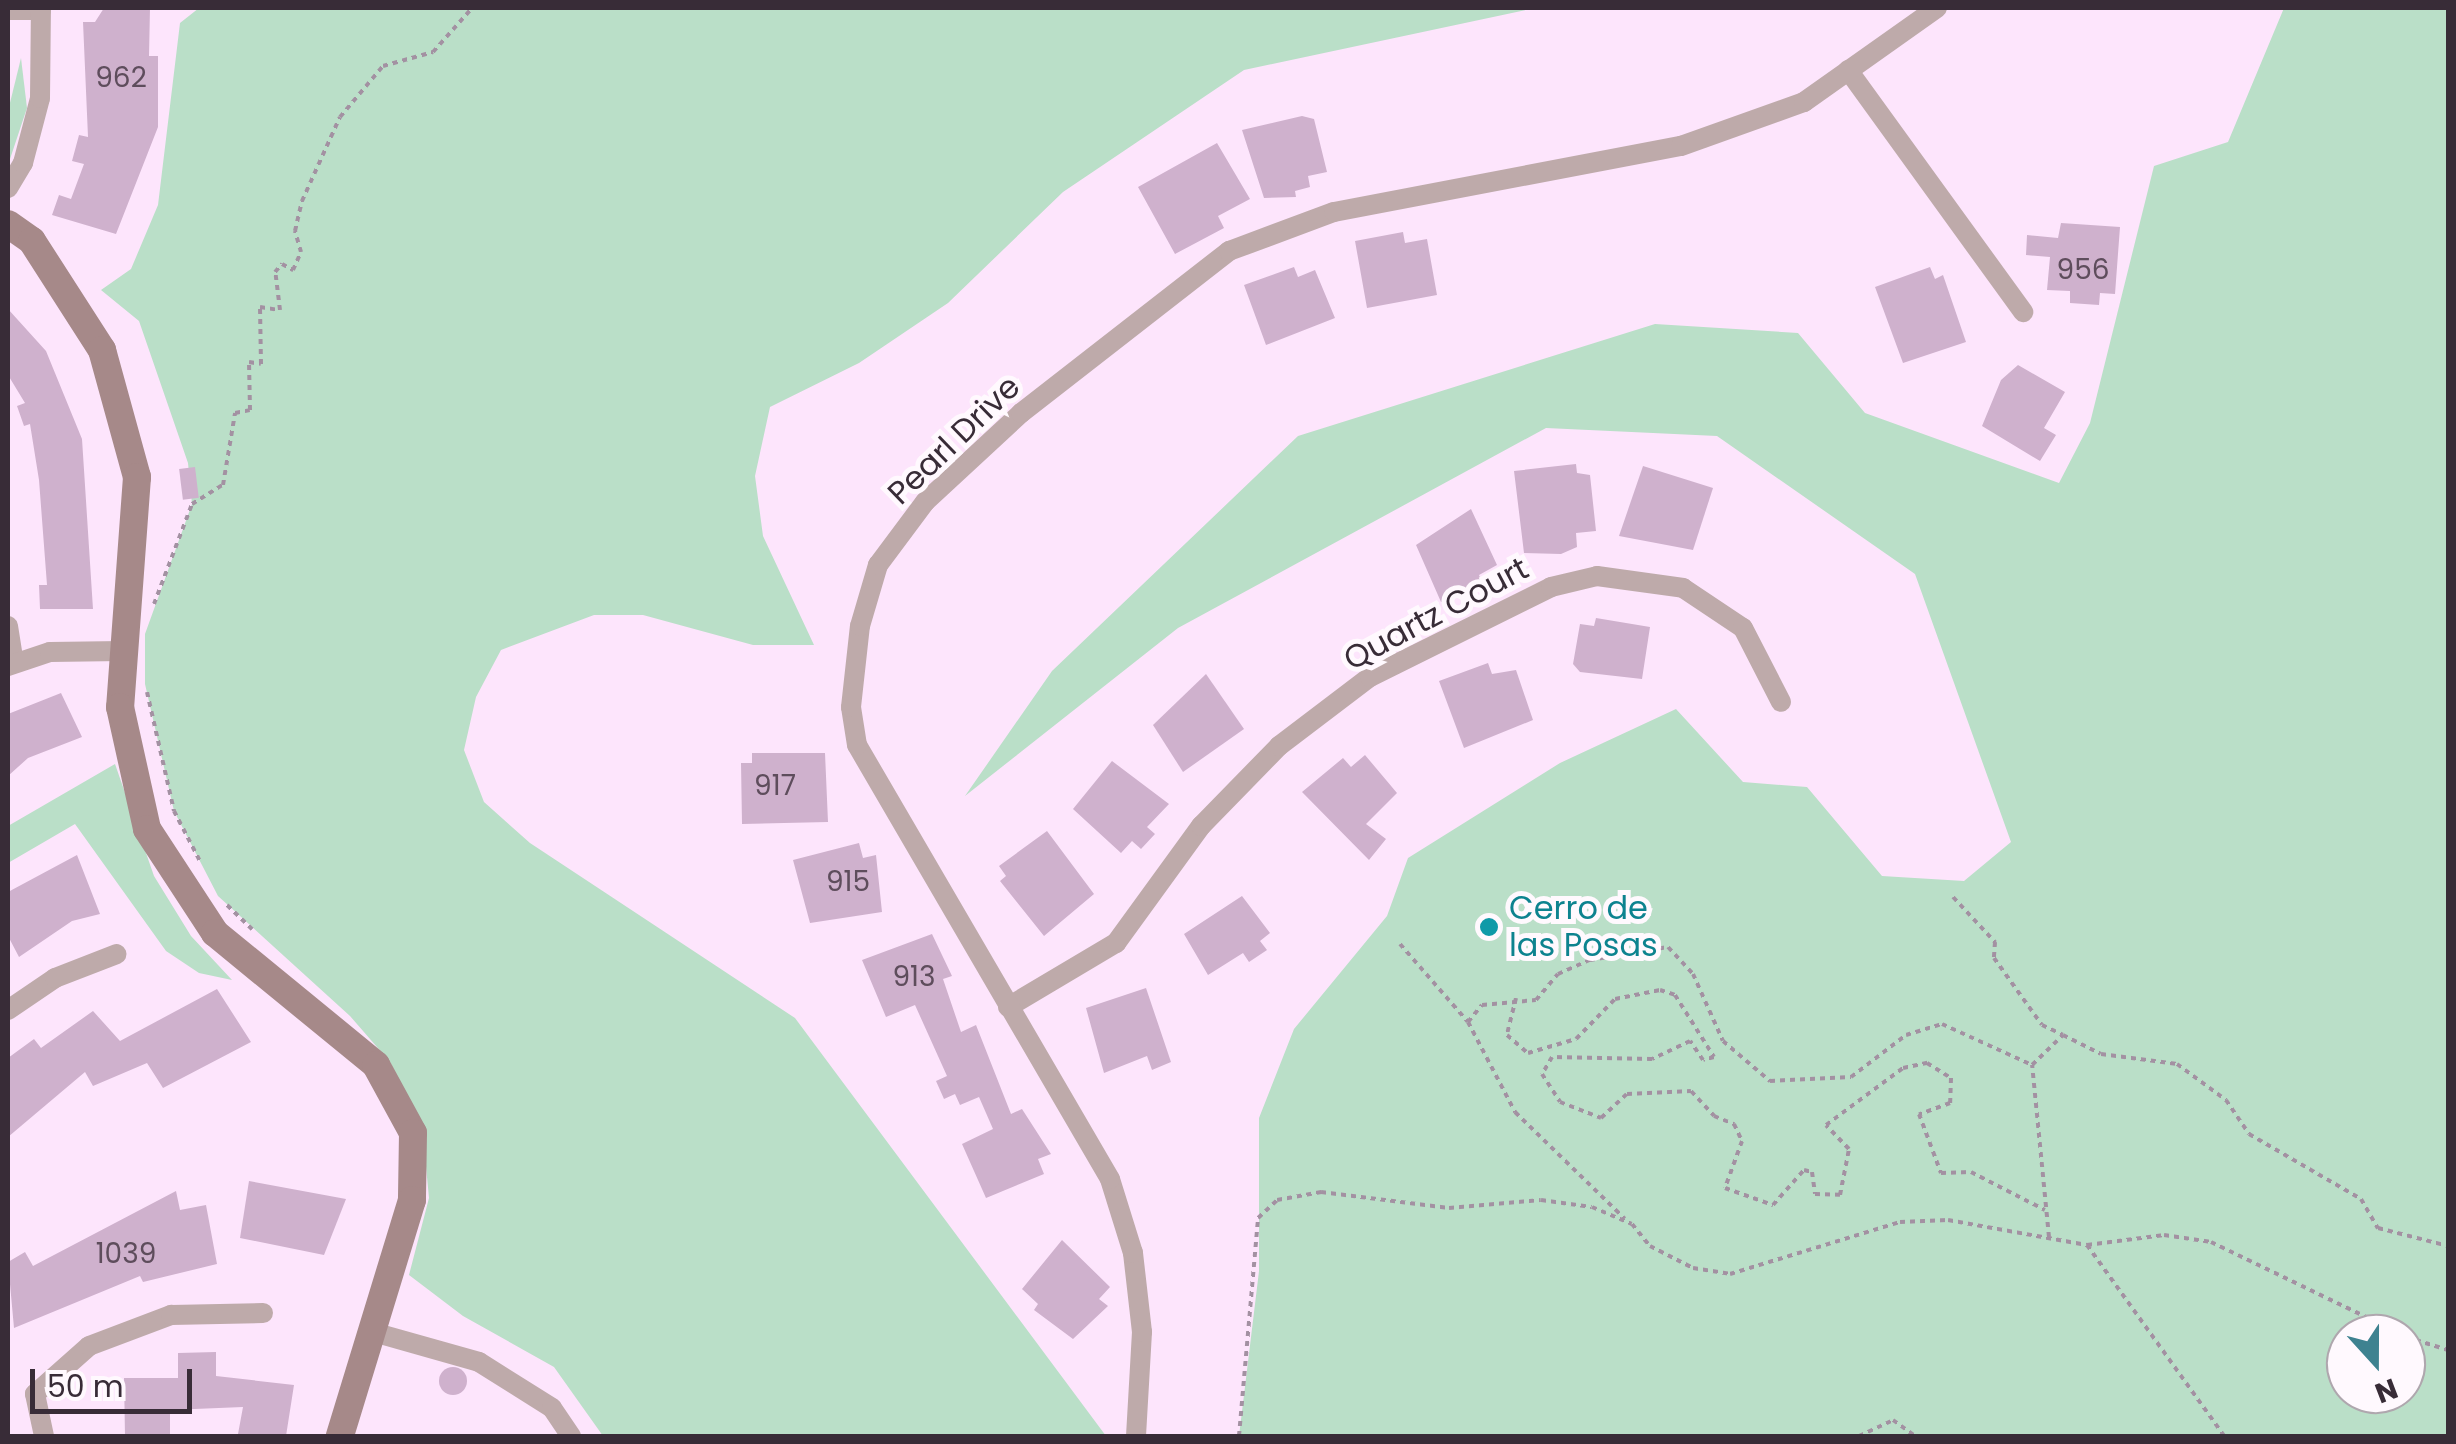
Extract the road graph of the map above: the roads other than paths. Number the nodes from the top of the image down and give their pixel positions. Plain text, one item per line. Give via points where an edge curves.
1 (1937, 8) edge
2 (41, 9) edge
3 (8, 10) edge
4 (1848, 70) junction
5 (8, 188) edge
6 (8, 224) edge
7 (2023, 312) dead end
8 (8, 626) edge
9 (122, 651) junction
10 (11, 664) edge
11 (1780, 702) dead end
12 (116, 954) dead end
13 (1008, 1007) junction
14 (8, 1010) edge
15 (263, 1312) dead end
16 (374, 1332) junction
17 (44, 1436) edge
18 (340, 1436) edge
19 (570, 1436) edge
20 (1136, 1436) edge

1 - 4 street, Pearl Drive
2 - 3 street
2 - 5 street via 40,98 24,163
4 - 7 street
4 - 13 street, Pearl Drive via 1804,102 1681,146 1334,212 1230,250 1107,339 925,502 878,565 860,626 851,706 857,745
6 - 9 street via 32,241 102,350 137,477
8 - 10 street
9 - 10 street via 50,652
9 - 16 street via 120,707 147,830 214,933 376,1065 412,1133 412,1200
11 - 13 street, Quartz Court via 1743,628 1684,588 1597,576 1551,587 1370,677 1279,746 1200,826 1116,944
12 - 14 street via 55,978
13 - 20 street, Pearl Drive via 1110,1180 1133,1253 1142,1332
15 - 17 street via 171,1315 89,1346 35,1394
16 - 18 street
16 - 19 street via 478,1362 552,1408

